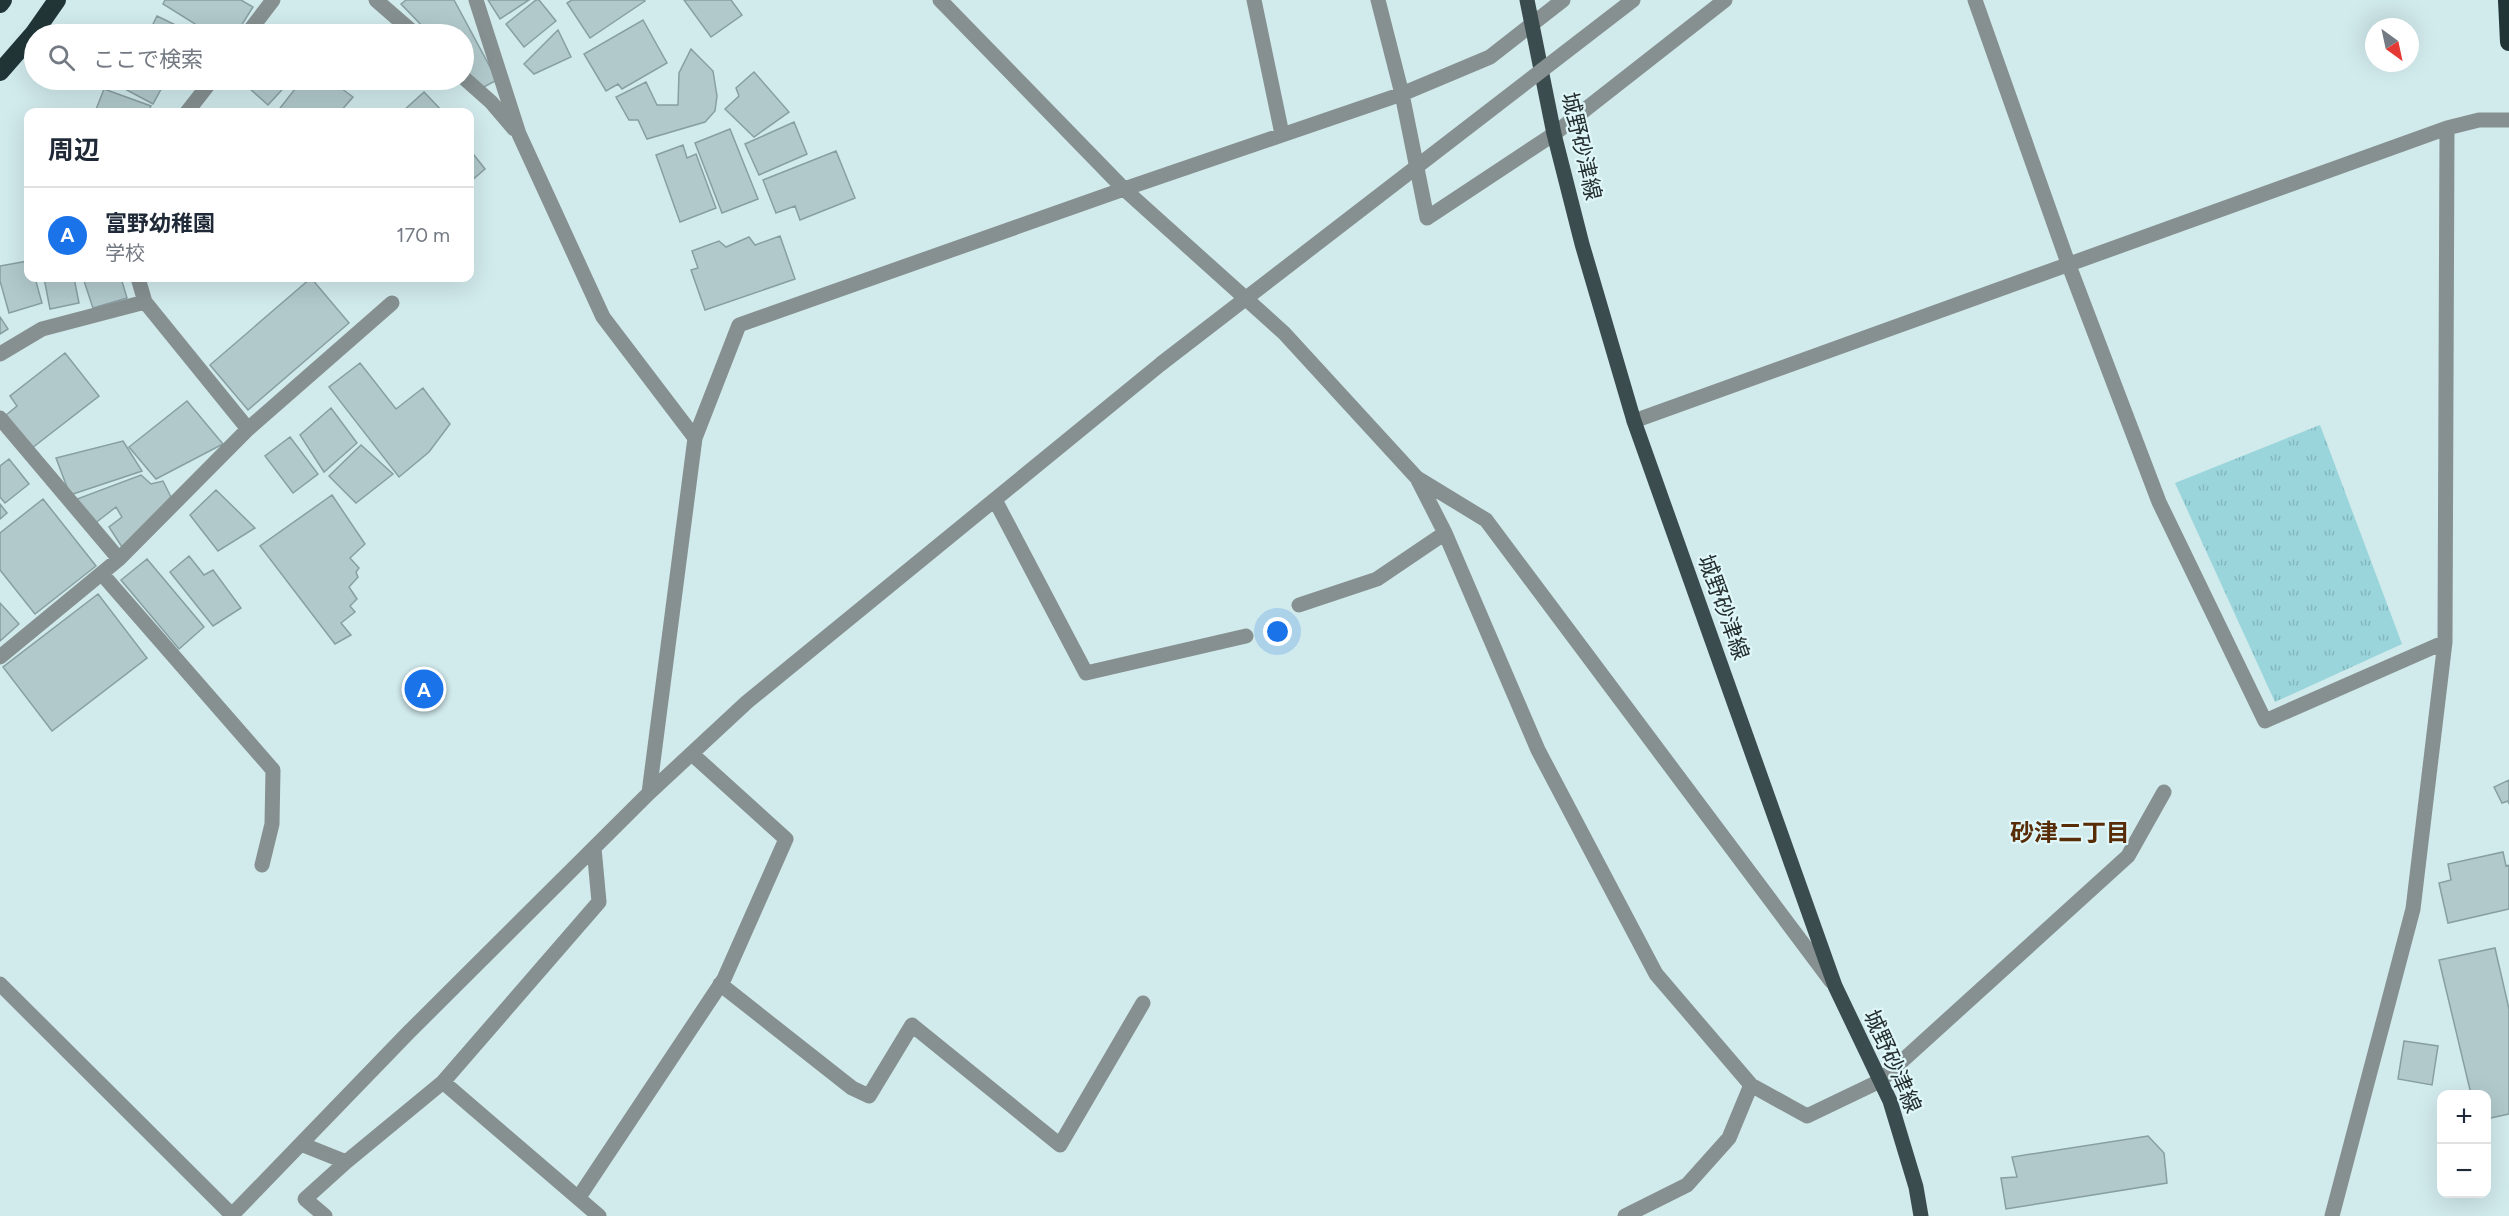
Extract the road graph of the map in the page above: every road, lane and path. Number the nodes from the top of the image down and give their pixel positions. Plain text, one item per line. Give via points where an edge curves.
1 (3, 0) edge
2 (57, 0) edge
3 (273, 0) edge
4 (376, 0) edge
5 (476, 0) edge
6 (940, 0) edge
7 (1254, 0) edge
8 (1378, 0) edge
9 (1527, 0) edge
10 (1563, 0) edge
11 (1633, 0) edge
12 (1725, 0) edge
13 (1975, 0) edge
14 (2507, 0) edge
15 (0, 4) edge
16 (1533, 23) junction
17 (40, 24) edge
18 (255, 24) edge
19 (404, 24) edge
20 (2509, 42) edge
21 (24, 44) edge
22 (0, 72) edge
23 (474, 87) edge
24 (204, 90) edge
25 (1402, 94) junction
26 (190, 108) edge
27 (2509, 120) edge
28 (2446, 128) junction
29 (519, 134) junction
30 (1282, 134) junction
31 (1554, 134) junction
32 (1124, 189) junction
33 (2068, 263) junction
34 (139, 282) edge
35 (145, 302) junction
36 (392, 303) dead end
37 (0, 354) edge
38 (0, 418) edge
39 (1634, 421) junction
40 (248, 429) junction
41 (695, 438) junction
42 (1416, 478) junction
43 (995, 500) junction
44 (1445, 533) junction
45 (119, 559) junction
46 (102, 574) junction
47 (1299, 605) dead end
48 (1246, 636) dead end
49 (2445, 642) junction
50 (0, 657) edge
51 (692, 754) junction
52 (2164, 792) dead end
53 (649, 793) junction
54 (594, 848) junction
55 (262, 865) dead end
56 (0, 984) edge
57 (720, 984) junction
58 (1835, 986) junction
59 (1143, 1003) dead end
60 (1880, 1081) junction
61 (443, 1082) junction
62 (1751, 1085) junction
63 (301, 1144) junction
64 (346, 1162) junction
65 (579, 1197) junction
66 (231, 1215) edge
67 (326, 1216) edge
68 (599, 1216) edge
69 (1625, 1216) edge
70 (1921, 1216) edge
71 (2332, 1216) edge

1 - 15 highway
2 - 17 highway
3 - 18 street
4 - 19 street
5 - 29 street
6 - 32 street
7 - 30 street
8 - 25 street
9 - 16 main road, 城野砂津線
10 - 16 street
11 - 43 street, bridge via 1162,363
12 - 31 street
13 - 33 street
14 - 20 highway
16 - 25 street via 1490,57
16 - 31 main road, 城野砂津線
21 - 22 highway
23 - 29 street
24 - 26 street
25 - 30 street
25 - 31 street via 1427,218
27 - 28 street via 2479,120
28 - 33 street
28 - 49 street
29 - 41 street via 603,317
30 - 32 street
31 - 39 main road, 城野砂津線
32 - 41 street via 739,325
32 - 42 street via 1284,333
33 - 39 street
33 - 49 street via 2159,502 2265,721
34 - 35 street
35 - 37 street via 42,329
35 - 40 street
36 - 40 street
38 - 45 street
39 - 58 main road, 城野砂津線
40 - 45 street
41 - 53 street
42 - 44 street
42 - 58 street via 1486,520
43 - 48 street via 1086,673
43 - 51 street via 747,702
44 - 47 street via 1377,579
44 - 62 street via 1538,750 1656,974
45 - 46 street
46 - 50 street
46 - 55 street via 273,770 272,824
49 - 71 street via 2413,909
51 - 53 street
51 - 57 street via 786,839
52 - 60 street via 2128,856
53 - 54 street
54 - 61 street via 599,903
54 - 63 street
56 - 66 street
57 - 59 street via 852,1088 869,1096 912,1025 1060,1145
57 - 65 street
58 - 60 main road, 城野砂津線
60 - 62 street via 1807,1116
60 - 70 main road, 城野砂津線 via 1913,1176
61 - 64 street
61 - 65 street
62 - 69 street via 1729,1138 1687,1185
63 - 64 street
63 - 66 street
64 - 67 street via 305,1199
65 - 68 street

